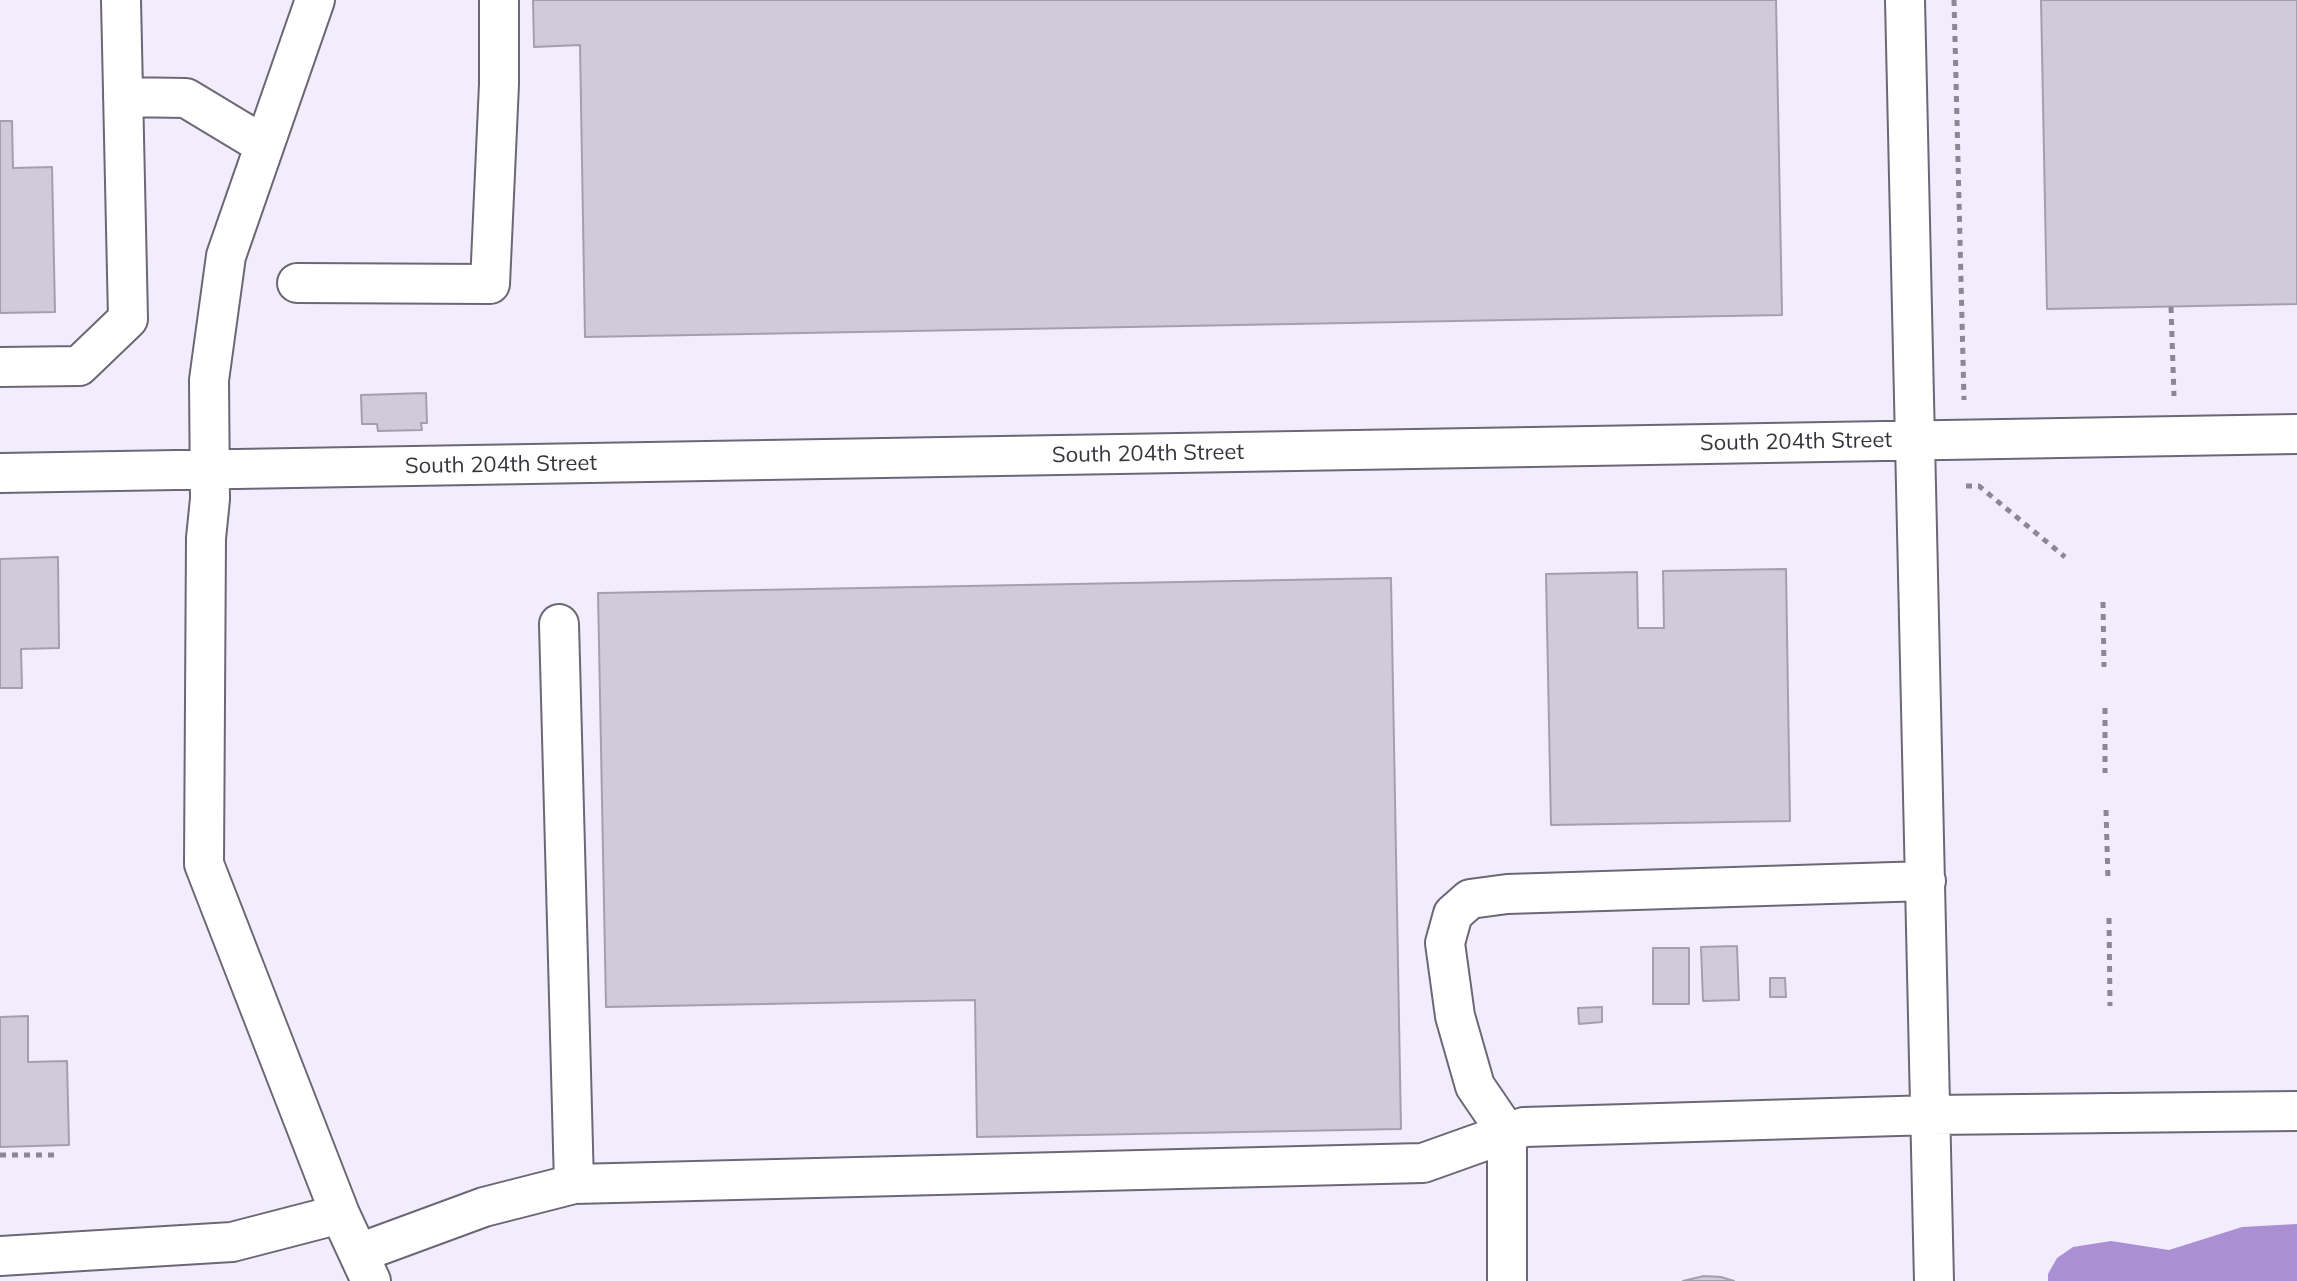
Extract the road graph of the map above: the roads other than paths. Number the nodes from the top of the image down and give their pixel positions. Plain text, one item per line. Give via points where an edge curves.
1 (121, 0) edge
2 (315, 0) edge
3 (499, 0) edge
4 (1905, 0) edge
5 (123, 97) junction
6 (264, 145) junction
7 (297, 283) dead end
8 (0, 367) edge
9 (2297, 434) edge
10 (1916, 440) junction
11 (209, 468) junction
12 (0, 473) edge
13 (559, 624) dead end
14 (1926, 881) junction
15 (2297, 1111) edge
16 (1932, 1115) junction
17 (1507, 1133) junction
18 (574, 1184) junction
19 (340, 1214) junction
20 (0, 1256) edge
21 (365, 1267) edge
22 (1507, 1281) edge
23 (1934, 1281) edge

1 - 5 street
2 - 6 street
3 - 7 street via 490,284
4 - 10 street
5 - 6 street via 186,98
5 - 8 street via 128,319 79,366
6 - 11 street via 226,256 209,380
9 - 10 street, South 204th Street
10 - 11 street, South 204th Street
10 - 14 street
11 - 12 street, South 204th Street
11 - 19 street via 204,864
13 - 18 street
14 - 16 street
14 - 17 street via 1470,899 1453,914 1445,943 1455,1016 1475,1086
15 - 16 street
16 - 17 street via 1524,1127
16 - 23 street
17 - 18 street via 1423,1163
17 - 22 street
18 - 21 street via 484,1207
19 - 20 street via 232,1242
19 - 21 street

